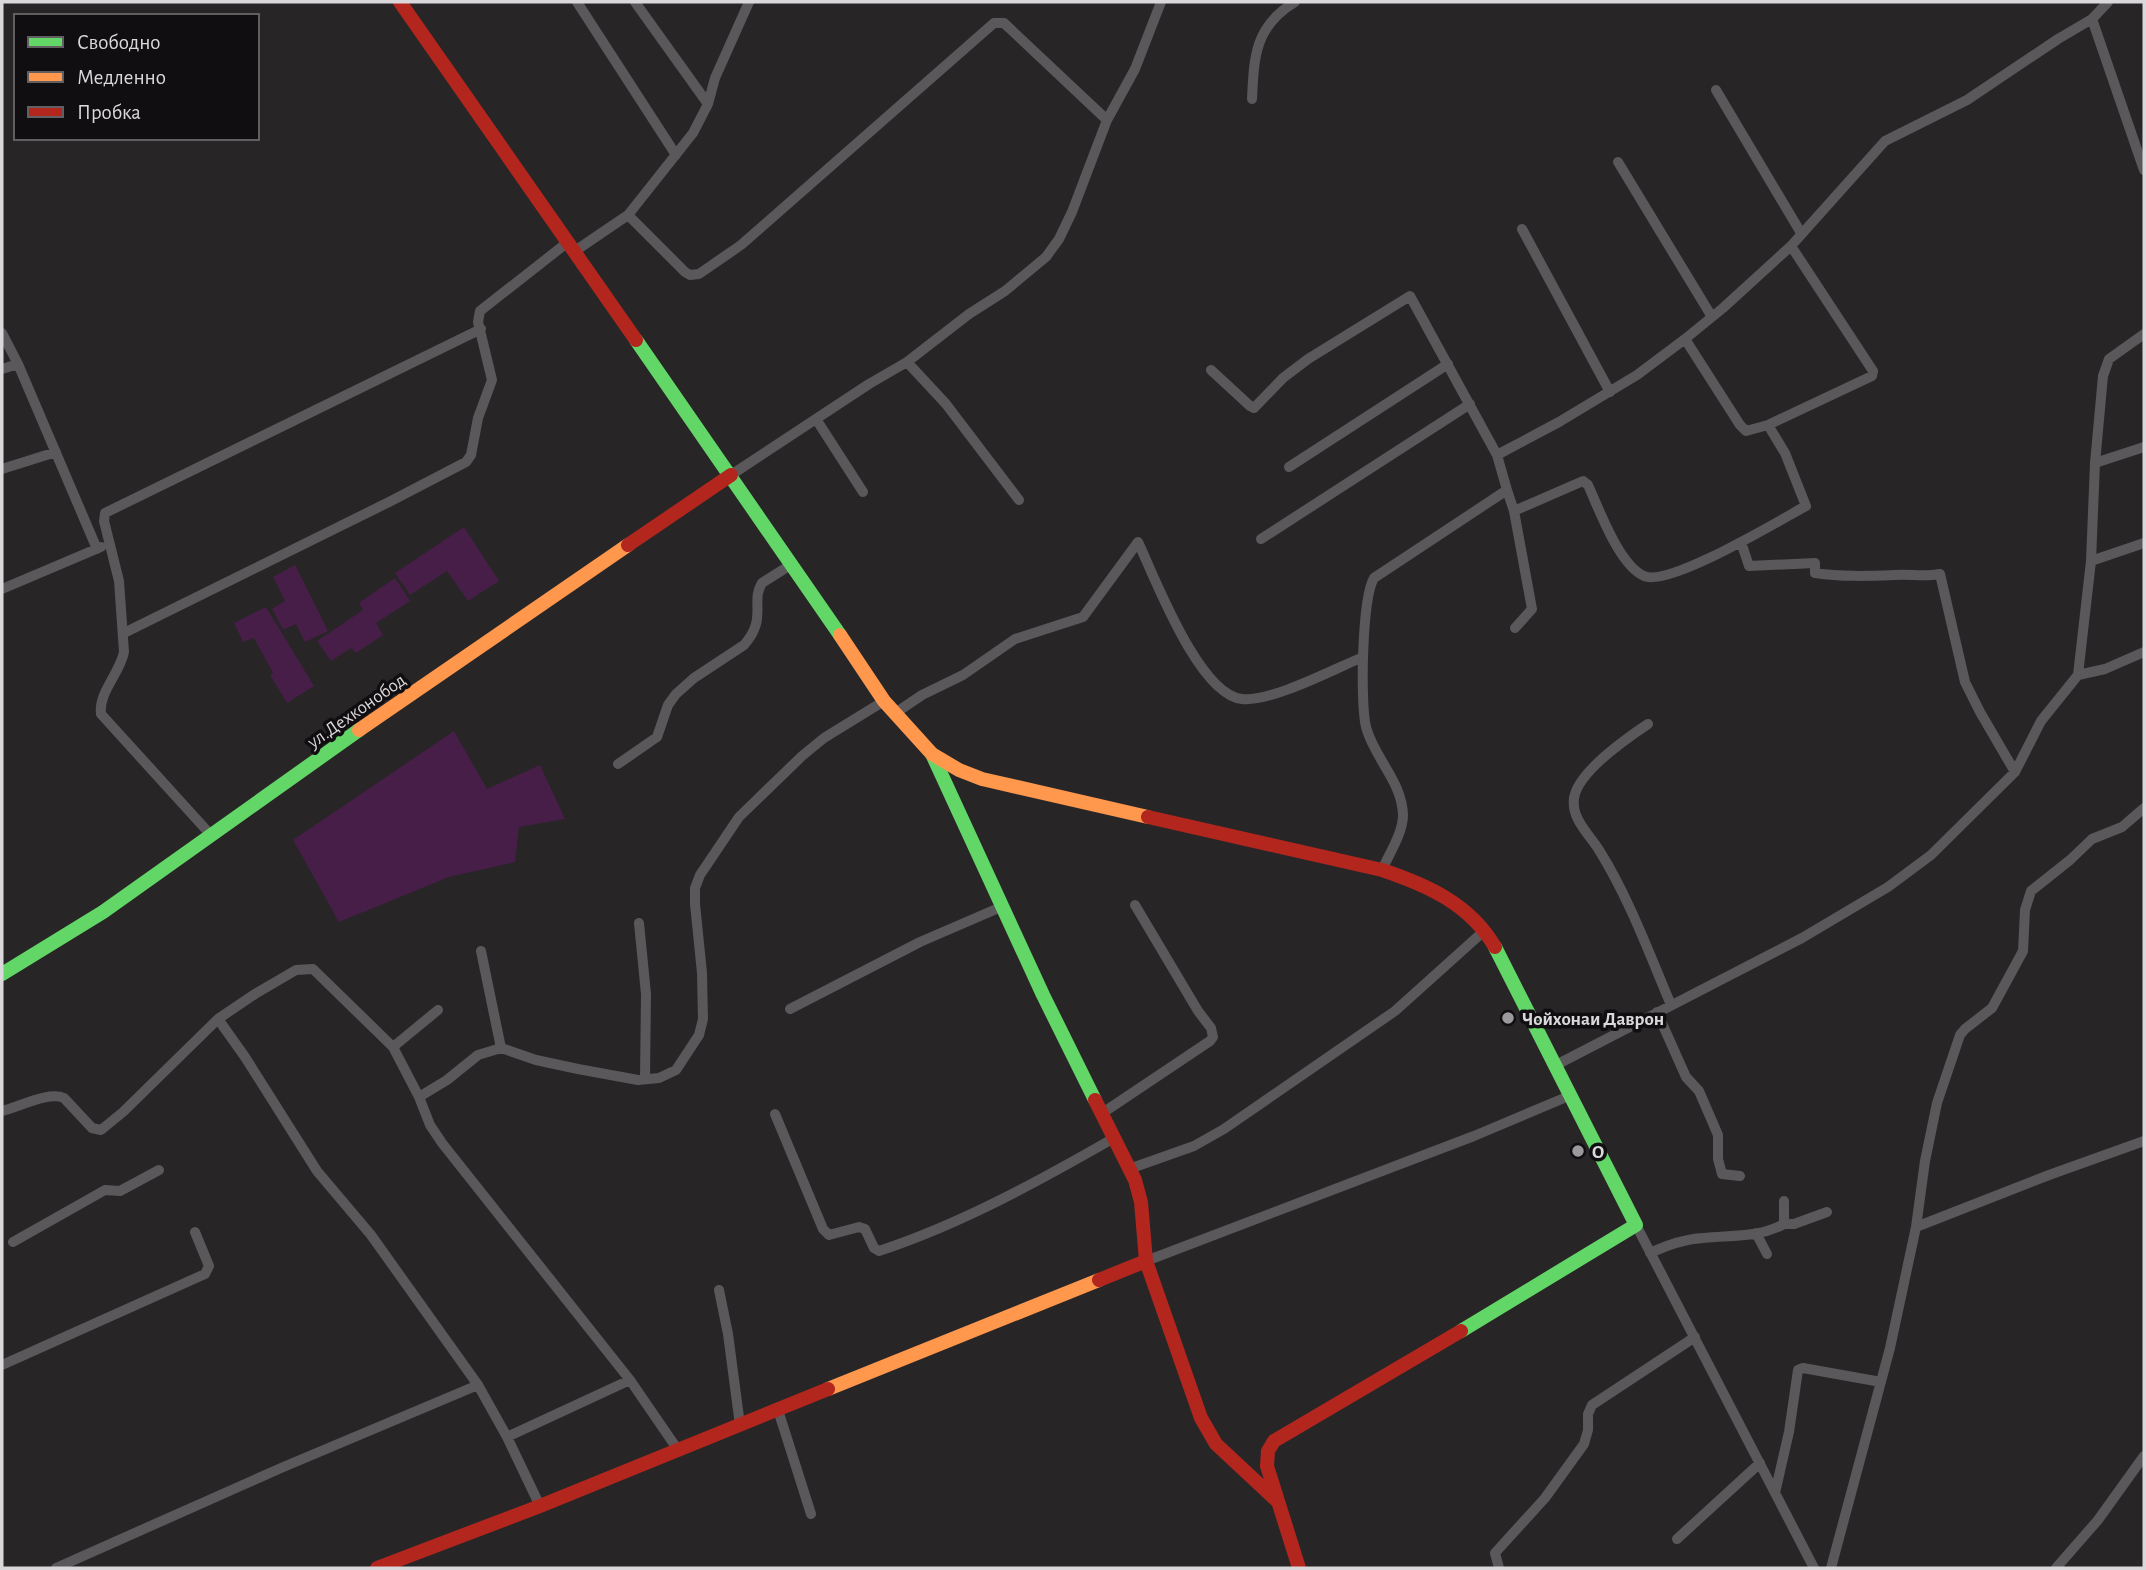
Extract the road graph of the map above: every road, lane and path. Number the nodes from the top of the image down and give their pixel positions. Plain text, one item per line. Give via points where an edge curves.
1 (400, 2) edge
2 (577, 2) edge
3 (635, 2) edge
4 (749, 2) edge
5 (1161, 2) edge
6 (1295, 2) edge
7 (2108, 2) edge
8 (2092, 19) junction
9 (1716, 90) dead end
10 (1252, 99) dead end
11 (708, 104) junction
12 (1107, 120) junction
13 (676, 155) junction
14 (1618, 162) dead end
15 (2144, 170) edge
16 (628, 215) junction
17 (1522, 229) dead end
18 (1801, 233) junction
19 (1791, 246) junction
20 (572, 247) junction
21 (1712, 317) junction
22 (481, 329) junction
23 (2, 333) edge
24 (2144, 334) edge
25 (1685, 339) junction
26 (907, 362) junction
27 (18, 364) junction
28 (1448, 364) junction
29 (2, 369) edge
30 (1211, 370) dead end
31 (1610, 392) junction
32 (1470, 404) junction
33 (816, 419) junction
34 (1769, 425) junction
35 (2144, 447) edge
36 (56, 452) junction
37 (1497, 455) junction
38 (2095, 463) junction
39 (1289, 467) dead end
40 (2, 469) edge
41 (731, 475) junction
42 (1507, 490) junction
43 (863, 492) dead end
44 (1019, 500) dead end
45 (1514, 511) junction
46 (1261, 539) dead end
47 (1741, 542) junction
48 (110, 543) junction
49 (2144, 543) edge
50 (97, 549) junction
51 (2091, 561) junction
52 (792, 564) junction
53 (2, 589) edge
54 (1515, 628) dead end
55 (124, 633) junction
56 (2144, 652) edge
57 (1363, 657) junction
58 (2078, 675) junction
59 (884, 701) junction
60 (894, 714) junction
61 (1648, 724) dead end
62 (932, 754) junction
63 (618, 765) dead end
64 (2015, 772) junction
65 (2144, 807) edge
66 (210, 834) junction
67 (1382, 870) junction
68 (1135, 905) dead end
69 (1001, 907) junction
70 (639, 923) dead end
71 (1484, 931) junction
72 (481, 951) dead end
73 (2, 974) edge
74 (1671, 1005) junction
75 (790, 1009) dead end
76 (439, 1010) dead end
77 (1657, 1012) junction
78 (218, 1019) junction
79 (393, 1047) junction
80 (501, 1048) junction
81 (1556, 1065) junction
82 (645, 1079) junction
83 (1569, 1096) junction
84 (419, 1097) junction
85 (2, 1111) edge
86 (775, 1114) dead end
87 (1101, 1114) junction
88 (1114, 1138) junction
89 (2144, 1141) edge
90 (1129, 1169) junction
91 (159, 1170) dead end
92 (1740, 1176) dead end
93 (1784, 1201) dead end
94 (1827, 1212) dead end
95 (1784, 1223) junction
96 (1636, 1225) junction
97 (1916, 1227) junction
98 (195, 1232) dead end
99 (1756, 1233) junction
100 (13, 1242) dead end
101 (1650, 1254) junction
102 (1767, 1254) dead end
103 (1146, 1261) junction
104 (719, 1290) dead end
105 (1695, 1337) junction
106 (2, 1365) edge
107 (630, 1380) junction
108 (1881, 1382) junction
109 (478, 1385) junction
110 (778, 1410) junction
111 (740, 1425) junction
112 (507, 1437) junction
113 (678, 1450) junction
114 (2144, 1456) edge
115 (1760, 1463) junction
116 (1775, 1493) junction
117 (1276, 1500) junction
118 (540, 1506) junction
119 (811, 1514) dead end
120 (1676, 1538) dead end
121 (56, 1568) edge
122 (377, 1568) edge
123 (1298, 1568) edge
124 (1499, 1568) edge
125 (1814, 1568) edge
126 (1831, 1568) edge
127 (2056, 1568) edge

1 - 20 street
2 - 13 street
3 - 11 street
4 - 11 street
5 - 12 street via 1136,69
6 - 10 street via 1273,16 1257,48
7 - 8 street
8 - 15 street
8 - 18 street via 1968,100 1885,141
9 - 18 street
11 - 13 street
12 - 16 street via 1004,23 994,23 741,245 699,274 685,272
12 - 26 street via 1072,212 1046,257
13 - 16 street
14 - 21 street
16 - 20 street
17 - 31 street
18 - 19 street
19 - 21 street
19 - 34 street via 1873,371 1867,379
20 - 22 street via 480,311
20 - 41 street
21 - 25 street
22 - 48 street via 109,510 104,521
22 - 55 street via 492,380 466,461
23 - 27 street
24 - 38 street via 2117,352 2105,367
25 - 31 street
25 - 34 street via 1742,429
26 - 33 street
26 - 44 street via 946,404
27 - 29 street
27 - 36 street
28 - 30 street via 1410,296 1308,359 1254,408
28 - 32 street
28 - 39 street
31 - 37 street
32 - 37 street
32 - 46 street
33 - 41 street
33 - 43 street
34 - 47 street via 1806,506
35 - 38 street
36 - 40 street
36 - 50 street
37 - 42 street
38 - 51 street
41 - 52 street
41 - 66 street, ул.Дехконобод
42 - 45 street
42 - 57 street via 1374,578
45 - 47 street via 1586,481 1615,544 1642,576 1651,579
45 - 54 street via 1532,609
47 - 64 street via 1749,566 1815,564 1815,573 1835,576 1940,574 1965,682
48 - 50 street
48 - 55 street
49 - 51 street
50 - 53 street
51 - 58 street
52 - 59 street
52 - 63 street via 758,588 758,621 751,638 676,694 657,737
55 - 66 street via 122,662 103,700 102,714
56 - 58 street
57 - 60 street via 1273,694 1232,696 1203,673 1138,542 1083,617 1015,639
57 - 67 street via 1366,726 1394,780 1403,816
58 - 64 street via 2041,722
59 - 60 street
59 - 82 street via 802,755 739,817 700,875 695,904 702,973 701,1029 676,1070
60 - 62 street
61 - 74 street via 1608,752 1575,794 1574,805 1618,883
62 - 67 street via 982,779
62 - 69 street
64 - 74 street via 1931,855 1888,887 1802,938
65 - 97 street via 2122,827 2092,839 2031,891 2023,951 1992,1008 1965,1029 1953,1054 1937,1104
66 - 73 street, ул.Дехконобод via 37,956
67 - 71 street via 1453,902
68 - 87 street via 1213,1037
69 - 75 street via 920,942
69 - 87 street
70 - 82 street via 646,994
71 - 81 street
71 - 90 street via 1395,1012 1235,1122 1194,1146
72 - 80 street
74 - 77 street
76 - 79 street
77 - 81 street
77 - 92 street via 1718,1135 1722,1174
78 - 79 street via 296,970 313,969
78 - 85 street via 101,1129 92,1128 59,1096
78 - 109 street via 317,1171 371,1235
79 - 84 street
80 - 82 street via 578,1069
80 - 84 street via 478,1055
81 - 83 street
83 - 96 street
83 - 103 street
84 - 107 street via 442,1143
86 - 88 street via 823,1229 829,1235 865,1229 879,1251 919,1238
87 - 88 street
88 - 90 street
89 - 97 street
90 - 103 street via 1141,1202
91 - 100 street via 120,1191 105,1190
93 - 95 street
94 - 95 street
95 - 99 street
96 - 101 street
96 - 117 street via 1274,1441 1267,1466
97 - 108 street
98 - 106 street via 208,1261 205,1274
99 - 101 street via 1688,1240
99 - 102 street
101 - 105 street
103 - 110 street
103 - 117 street via 1201,1418 1216,1444
104 - 111 street
105 - 115 street
105 - 124 street via 1592,1405 1584,1444 1545,1498 1495,1553
107 - 112 street
107 - 113 street
108 - 116 street via 1798,1370
108 - 126 street
109 - 112 street
109 - 121 street
110 - 111 street
110 - 119 street
111 - 113 street
112 - 118 street
113 - 118 street
114 - 127 street
115 - 116 street
115 - 120 street
116 - 125 street
117 - 123 street
118 - 122 street

